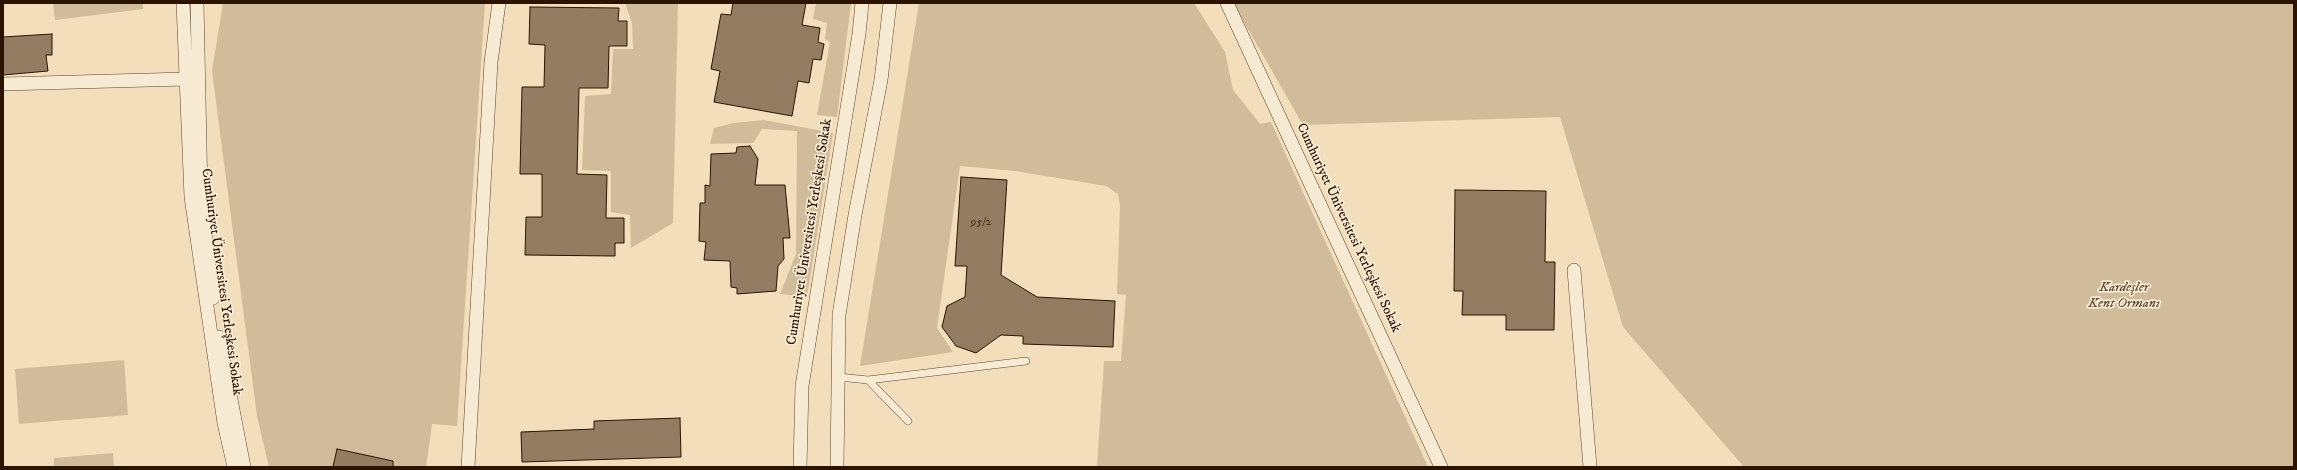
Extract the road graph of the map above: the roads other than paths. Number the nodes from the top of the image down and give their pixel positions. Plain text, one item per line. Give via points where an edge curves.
1 (183, 3) edge
2 (197, 3) edge
3 (499, 3) edge
4 (862, 3) edge
5 (890, 3) edge
6 (1227, 3) edge
7 (184, 79) junction
8 (3, 84) edge
9 (1574, 270) dead end
10 (1026, 361) dead end
11 (839, 377) junction
12 (868, 380) junction
13 (908, 421) dead end
14 (234, 467) edge
15 (244, 467) edge
16 (468, 467) edge
17 (800, 467) edge
18 (837, 467) edge
19 (1441, 467) edge
20 (1590, 467) edge

1 - 7 street, Cumhuriyet Üniversitesi Yerleşkesi Sokak
2 - 15 street, Cumhuriyet Üniversitesi Yerleşkesi Sokak via 201,196 216,318
3 - 16 street via 491,62
4 - 17 street, Cumhuriyet Üniversitesi Yerleşkesi Sokak via 802,386
5 - 11 street via 881,80 839,315
6 - 19 street, Cumhuriyet Üniversitesi Yerleşkesi Sokak
7 - 8 street
7 - 14 street, Cumhuriyet Üniversitesi Yerleşkesi Sokak via 191,197 224,422
9 - 20 street
10 - 12 lane
11 - 12 lane
11 - 18 street
12 - 13 lane

